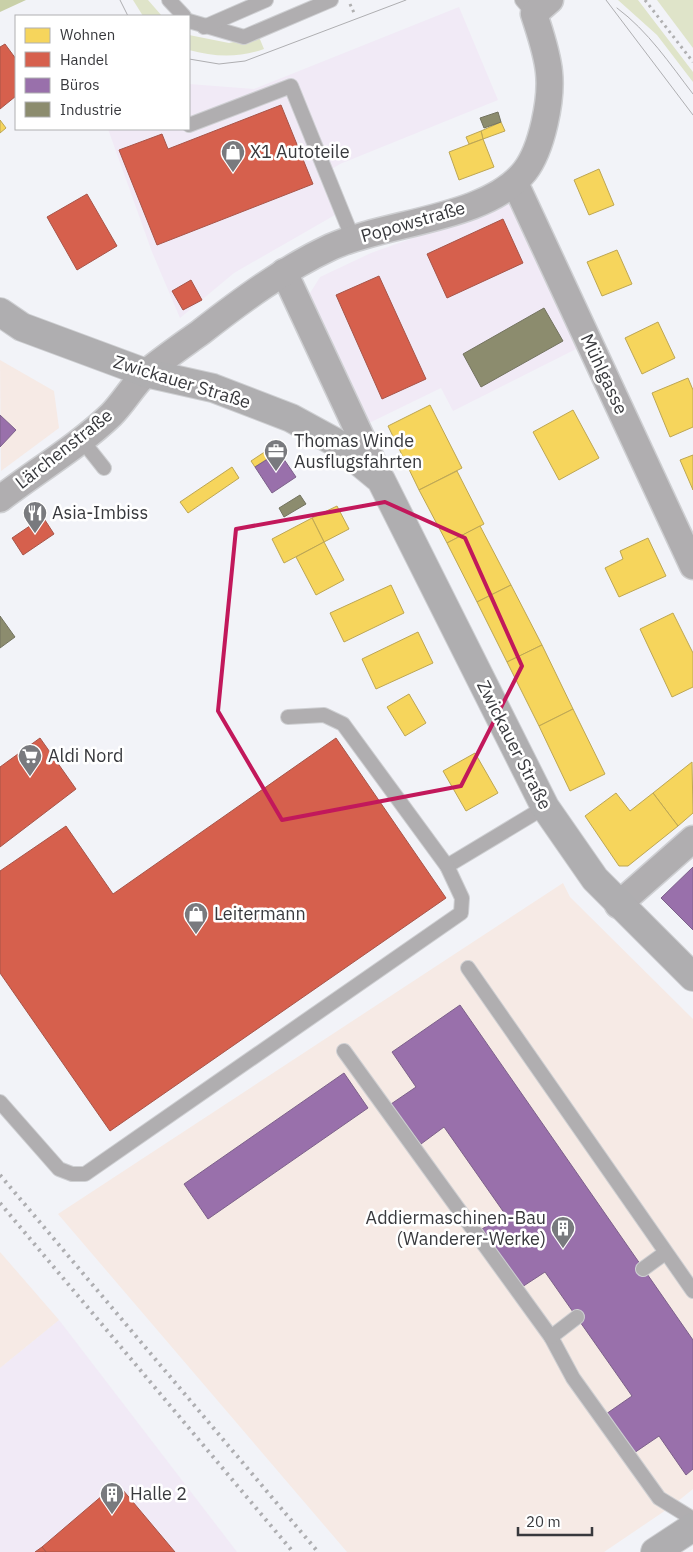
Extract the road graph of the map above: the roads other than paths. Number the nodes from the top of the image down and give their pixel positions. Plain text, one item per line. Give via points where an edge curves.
1 (169, 0) edge
2 (266, 0) edge
3 (331, 0) edge
4 (535, 5) edge
5 (183, 15) edge
6 (190, 21) edge
7 (204, 27) junction
8 (190, 125) edge
9 (514, 183) junction
10 (354, 239) junction
11 (284, 272) junction
12 (0, 312) edge
13 (146, 373) junction
14 (80, 439) junction
15 (104, 468) dead end
16 (381, 480) junction
17 (0, 499) edge
18 (693, 566) edge
19 (288, 717) dead end
20 (545, 807) junction
21 (693, 839) edge
22 (447, 866) junction
23 (618, 905) junction
24 (468, 968) dead end
25 (693, 977) edge
26 (344, 1051) dead end
27 (0, 1102) edge
28 (665, 1253) junction
29 (644, 1269) dead end
30 (693, 1291) edge
31 (577, 1317) dead end
32 (551, 1337) junction
33 (693, 1519) edge
34 (693, 1527) edge
35 (655, 1552) edge

1 - 5 lane
2 - 7 lane
3 - 7 lane via 244,37
4 - 9 street, Popowstraße via 549,74 546,110 536,152
6 - 7 lane
8 - 10 lane via 291,86
9 - 10 street, Popowstraße via 495,196 467,207
9 - 18 street, Mühlgasse
10 - 11 street, Popowstraße via 332,246
11 - 13 street, Popowstraße
11 - 16 street, Zwickauer Straße
12 - 13 main road, Zwickauer Straße via 22,327
13 - 14 street, Lärchenstraße via 112,414
13 - 16 main road, Zwickauer Straße via 213,388 291,418 335,442
14 - 15 lane
14 - 17 street, Lärchenstraße
16 - 20 main road, Zwickauer Straße
19 - 22 lane via 324,715 343,724
20 - 22 lane
20 - 23 main road, Zwickauer Straße via 594,879
21 - 23 street
22 - 27 lane via 462,898 461,913 85,1174 59,1169
23 - 25 main road, Zwickauer Straße
24 - 28 lane
26 - 32 lane
28 - 29 lane
28 - 30 lane
31 - 32 lane
32 - 33 lane via 573,1378 659,1498
34 - 35 main road

